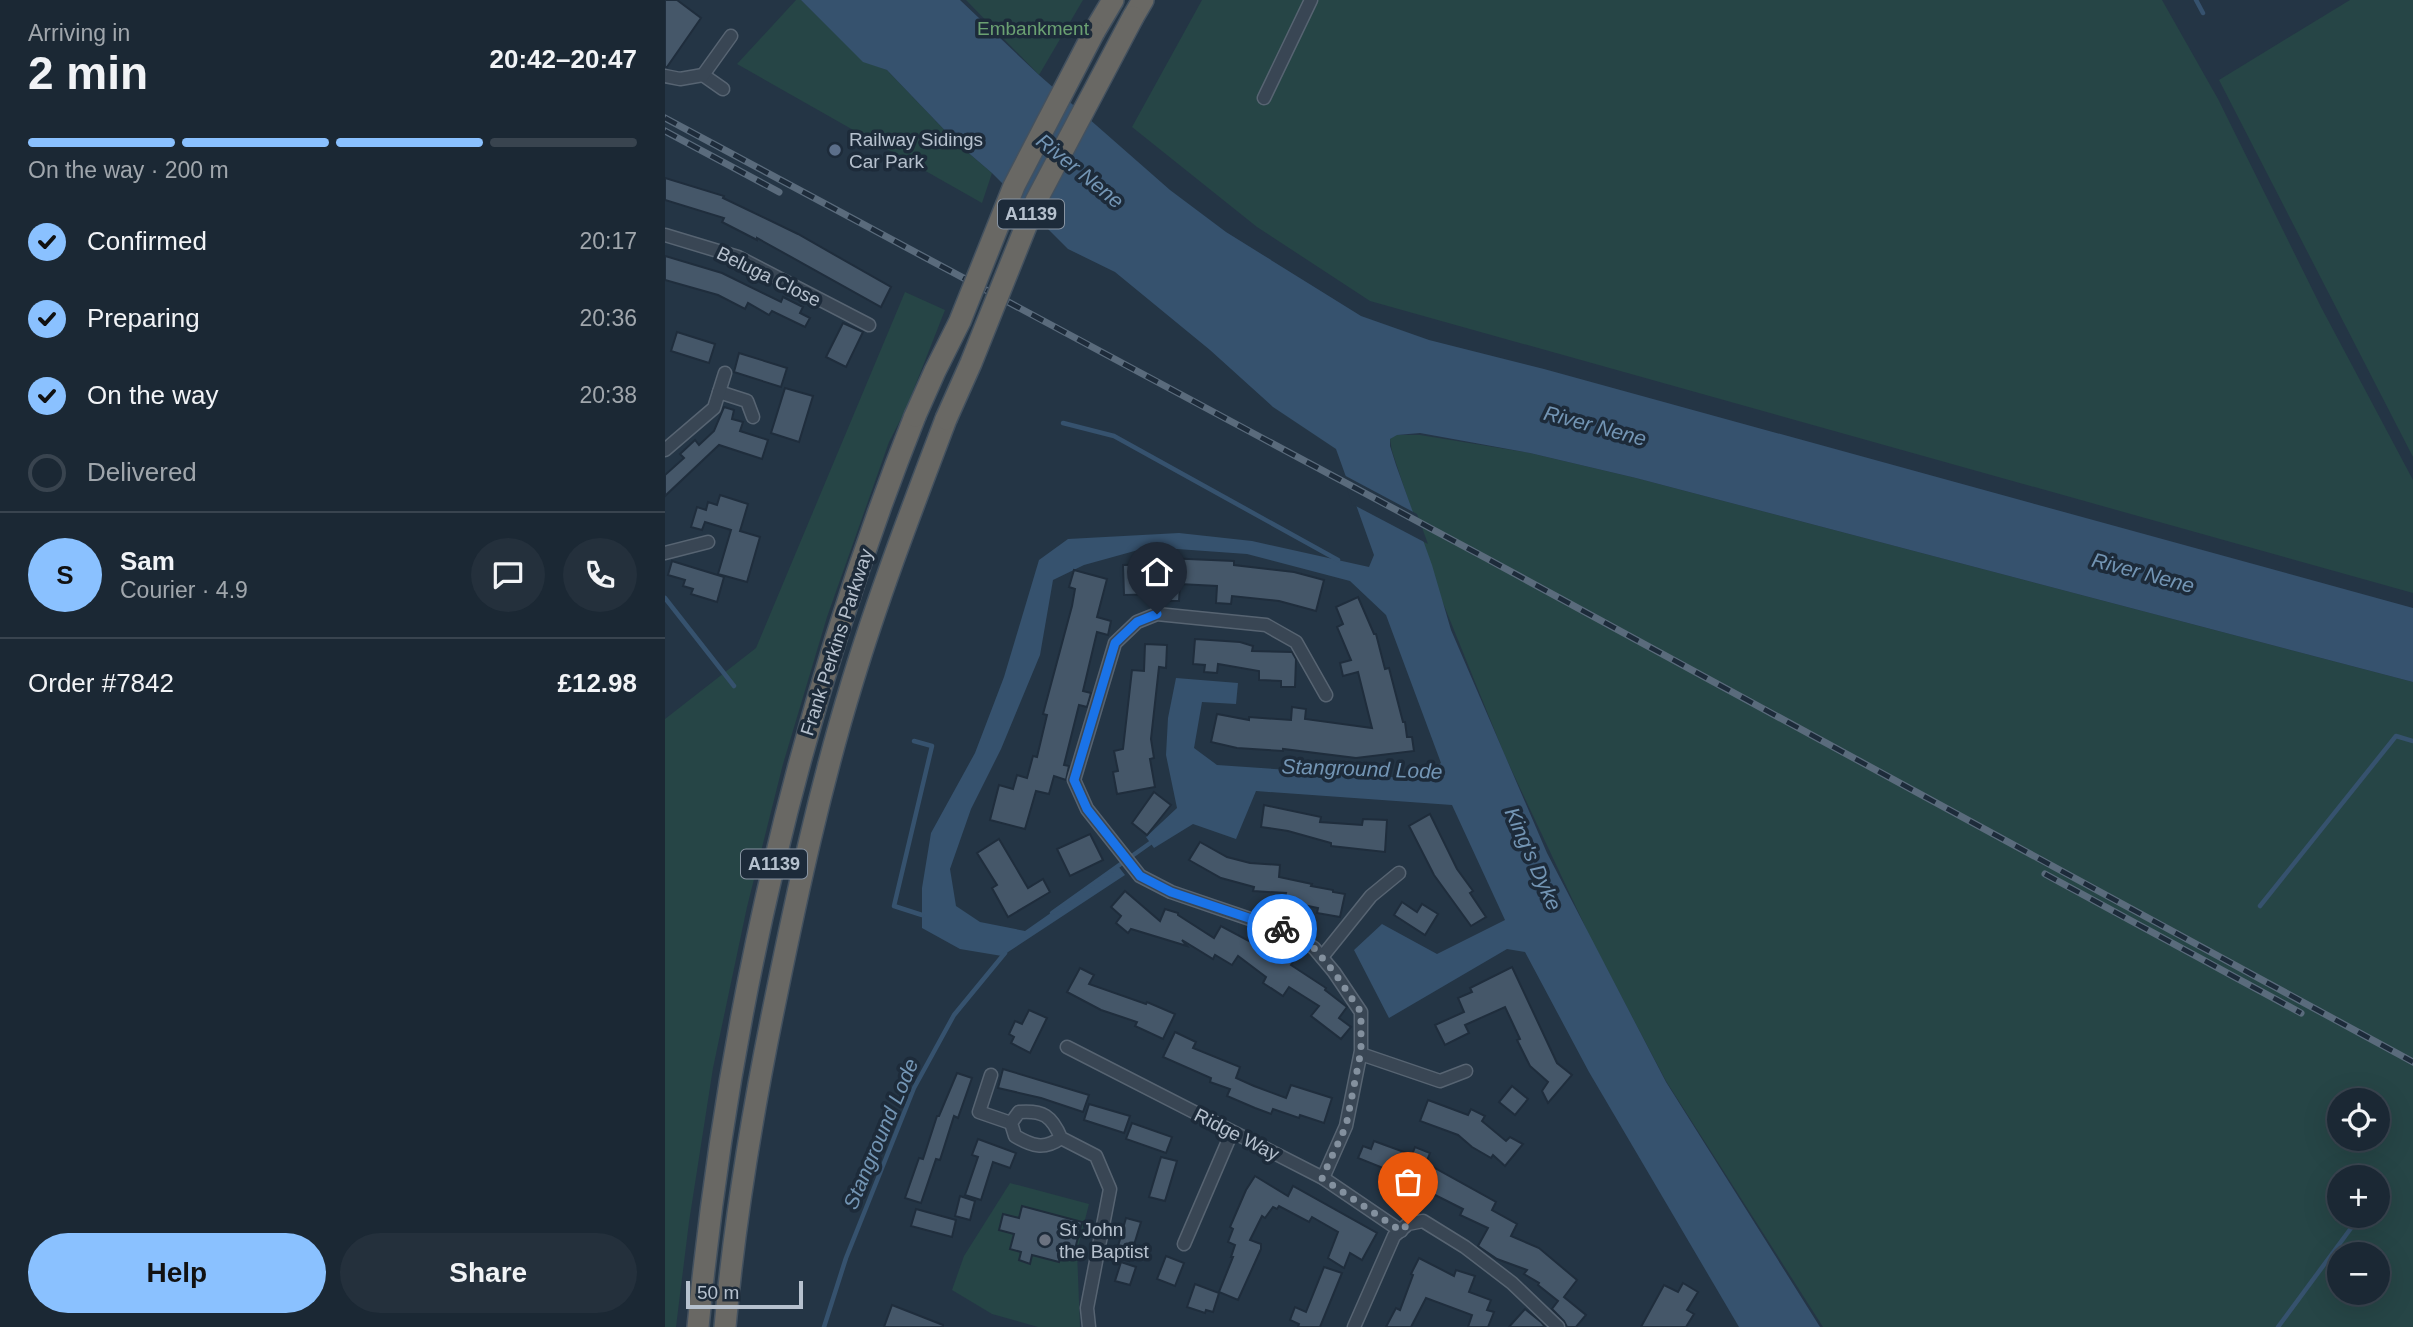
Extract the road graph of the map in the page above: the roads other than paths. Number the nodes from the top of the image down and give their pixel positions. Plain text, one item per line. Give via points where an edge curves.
1 (1113, 0) edge
2 (1311, 0) edge
3 (1138, 8) edge
4 (731, 36) dead end
5 (703, 75) junction
6 (665, 76) edge
7 (723, 89) dead end
8 (1264, 98) dead end
9 (665, 235) edge
10 (869, 325) dead end
11 (725, 373) dead end
12 (719, 392) junction
13 (760, 396) dead end
14 (747, 401) junction
15 (753, 417) dead end
16 (665, 450) edge
17 (708, 542) dead end
18 (665, 553) edge
19 (1326, 695) dead end
20 (1399, 873) dead end
21 (1322, 957) junction
22 (1067, 1046) dead end
23 (1361, 1054) junction
24 (1466, 1071) dead end
25 (991, 1075) dead end
26 (1011, 1123) junction
27 (1233, 1132) junction
28 (1061, 1138) junction
29 (1322, 1178) junction
30 (1401, 1231) junction
31 (1184, 1244) dead end
32 (698, 1327) edge
33 (725, 1327) edge
34 (1089, 1327) edge
35 (1354, 1327) edge
36 (1558, 1327) edge

1 - 32 highway, Frank Perkins Parkway / A1139, bridge via 1014,186 960,321 915,416 847,601 797,766 768,886 717,1161
2 - 8 street
3 - 33 highway, Frank Perkins Parkway / A1139, bridge via 1036,201 946,419 874,611 794,905 744,1162
4 - 5 street
5 - 6 street
5 - 7 street
9 - 10 street, Beluga Close via 739,257
11 - 12 street
12 - 14 street
12 - 16 street via 714,408
13 - 14 street
14 - 15 street
17 - 18 street
19 - 21 street via 1296,642 1266,625 1157,614 1137,622 1115,643 1074,780 1087,809 1140,876 1171,892 1291,933
20 - 21 street via 1371,896
21 - 23 street via 1361,1012
22 - 27 street, Ridge Way
23 - 24 street via 1440,1081
23 - 29 street via 1346,1126
25 - 26 street via 979,1112
26 - 28 street via 1015,1136 1031,1145 1052,1144
26 - 28 street via 1019,1112 1035,1110 1054,1121
27 - 29 street, Ridge Way
27 - 31 street
28 - 34 street via 1096,1156 1110,1189 1087,1308
29 - 30 street, Ridge Way
30 - 35 street via 1394,1237
30 - 36 street via 1423,1221 1512,1283

